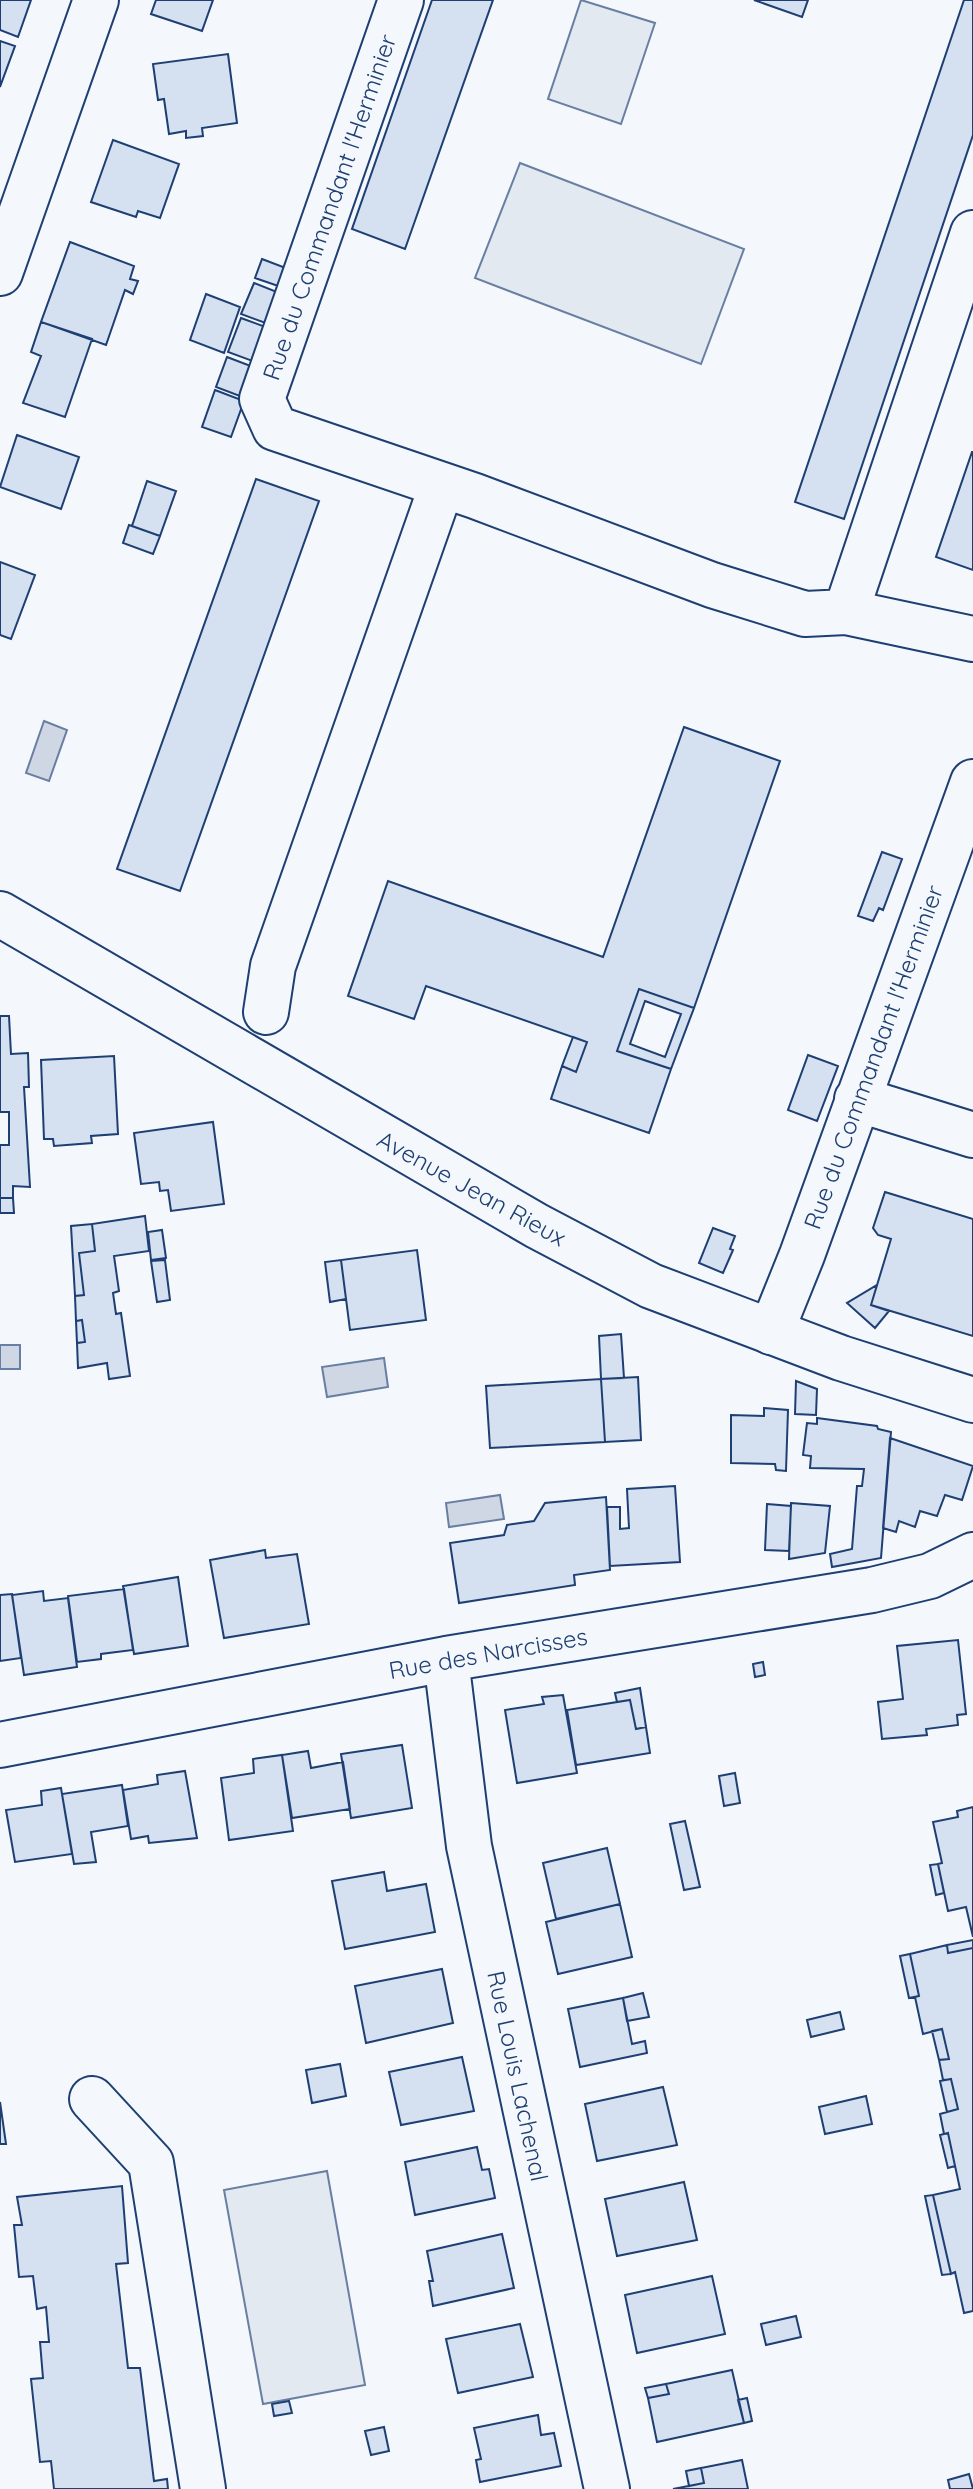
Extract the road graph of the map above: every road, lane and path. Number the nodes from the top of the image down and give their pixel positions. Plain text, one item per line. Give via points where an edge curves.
1 (96, 0) edge
2 (401, 0) edge
3 (973, 233) edge
4 (0, 273) edge
5 (442, 485) junction
6 (846, 612) junction
7 (973, 639) edge
8 (973, 782) edge
9 (0, 914) edge
10 (266, 1012) dead end
11 (857, 1099) junction
12 (973, 1135) edge
13 (771, 1332) junction
14 (973, 1400) edge
15 (973, 1555) edge
16 (446, 1659) junction
17 (0, 1745) edge
18 (92, 2099) dead end
19 (203, 2489) edge
20 (607, 2489) edge

1 - 4 street
2 - 5 street, Rue du Commandant l'Herminier via 262,399 275,428
3 - 6 street
5 - 6 street, Rue du Commandant l'Herminier via 726,590 805,614
5 - 10 street via 273,966
6 - 7 street, Rue du Commandant l'Herminier
8 - 11 street, Rue du Commandant l'Herminier
9 - 13 street, Avenue Jean Rieux via 537,1226 651,1286
11 - 12 street
11 - 13 street, Rue du Commandant l'Herminier
13 - 14 street, Avenue Jean Rieux
15 - 16 street, Rue des Narcisses via 930,1576 872,1590
16 - 17 street, Rue des Narcisses
16 - 20 street, Rue Louis Lachenal via 469,1846
18 - 19 street via 151,2163

